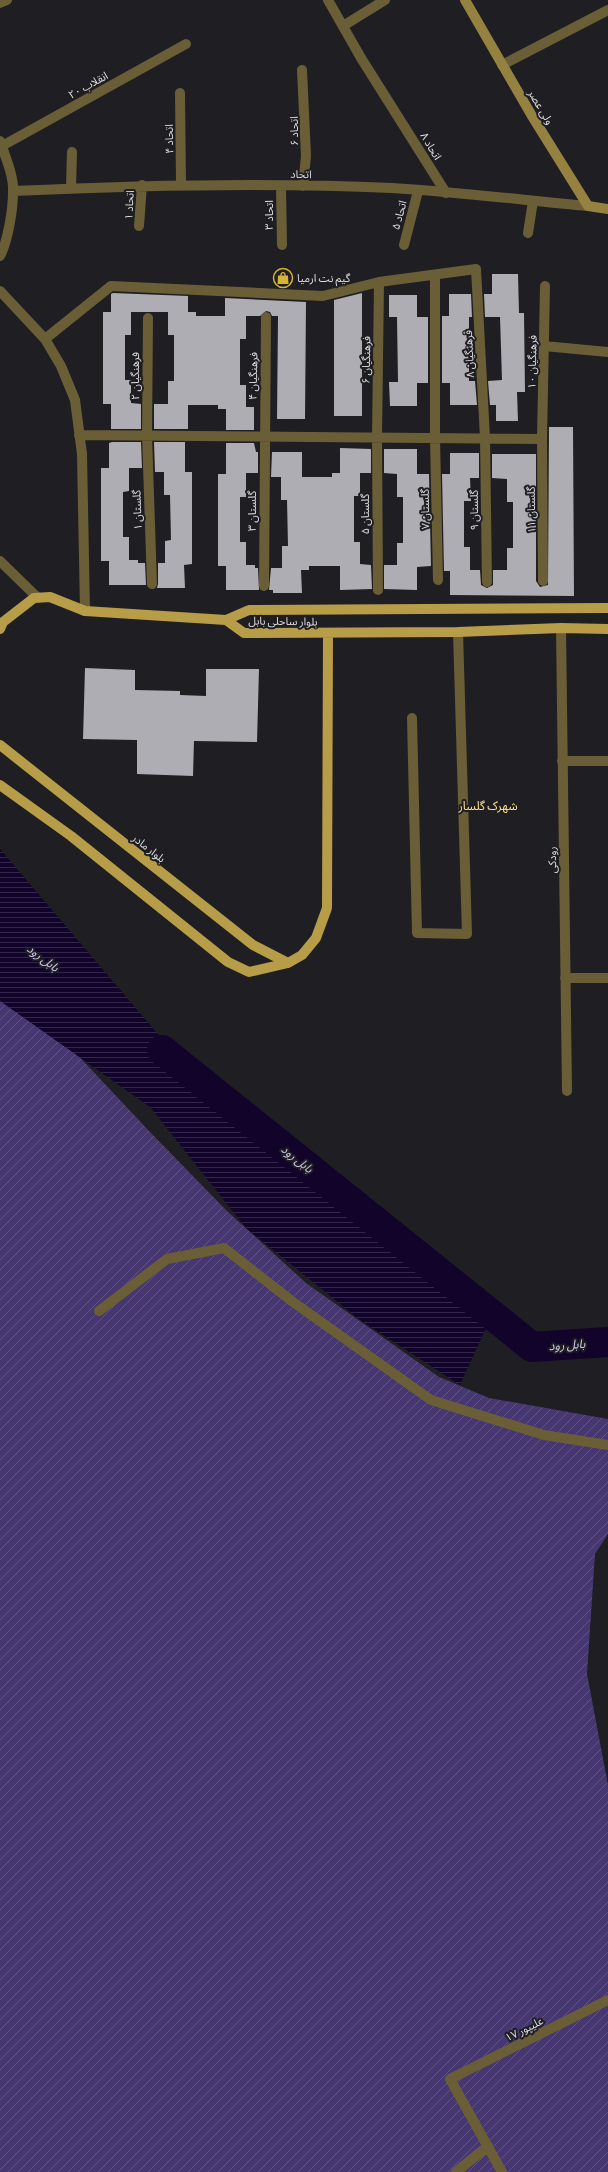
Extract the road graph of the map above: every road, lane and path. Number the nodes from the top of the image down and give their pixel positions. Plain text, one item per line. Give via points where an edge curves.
1 (7, 0) edge
2 (328, 0) edge
3 (385, 0) edge
4 (465, 0) edge
5 (0, 3) edge
6 (608, 10) edge
7 (343, 26) junction
8 (186, 44) dead end
9 (502, 65) junction
10 (302, 70) dead end
11 (180, 93) dead end
12 (1, 143) edge
13 (72, 152) dead end
14 (181, 184) junction
15 (142, 185) junction
16 (281, 186) junction
17 (303, 186) junction
18 (71, 188) junction
19 (418, 190) junction
20 (13, 191) junction
21 (446, 193) junction
22 (532, 201) junction
23 (588, 206) junction
24 (608, 209) edge
25 (139, 226) dead end
26 (528, 233) dead end
27 (282, 245) dead end
28 (404, 245) dead end
29 (0, 256) edge
30 (435, 275) junction
31 (379, 282) junction
32 (545, 286) dead end
33 (0, 291) edge
34 (266, 317) dead end
35 (148, 318) dead end
36 (45, 340) junction
37 (544, 346) junction
38 (608, 352) edge
39 (79, 435) junction
40 (147, 435) junction
41 (265, 436) junction
42 (377, 437) junction
43 (435, 438) junction
44 (485, 438) junction
45 (542, 439) junction
46 (0, 561) edge
47 (438, 580) dead end
48 (544, 581) dead end
49 (486, 582) dead end
50 (152, 584) dead end
51 (264, 586) dead end
52 (378, 590) dead end
53 (38, 598) junction
54 (608, 608) edge
55 (85, 611) junction
56 (226, 620) junction
57 (560, 628) junction
58 (0, 629) edge
59 (608, 629) edge
60 (458, 632) junction
61 (328, 634) junction
62 (412, 718) dead end
63 (0, 745) edge
64 (562, 761) junction
65 (608, 761) edge
66 (0, 784) edge
67 (288, 963) junction
68 (565, 978) junction
69 (608, 978) edge
70 (567, 1091) dead end
71 (99, 1311) dead end
72 (608, 1445) edge
73 (608, 2000) edge
74 (488, 2146) junction
75 (456, 2172) edge
76 (502, 2172) edge

1 - 5 street
2 - 7 street, اتحاد ۸
3 - 7 street
4 - 9 main road, ولی عصر
6 - 9 street
7 - 21 street, اتحاد ۸
8 - 12 street, انقلاب ۲۰
9 - 23 main road, ولی عصر
10 - 17 street, اتحاد ۶ via 306,156
11 - 14 street, اتحاد ۴
12 - 20 street
13 - 18 street
14 - 15 street, اتحاد
14 - 16 street, اتحاد
15 - 18 street, اتحاد
15 - 25 street, اتحاد ۱
16 - 17 street, اتحاد
16 - 27 street, اتحاد ۳
17 - 19 street, اتحاد
18 - 20 street, اتحاد
19 - 21 street, اتحاد
19 - 28 street, اتحاد ۵
20 - 29 street via 5,247
21 - 22 street, اتحاد
22 - 23 street, اتحاد
22 - 26 street
23 - 24 main road
30 - 31 street
30 - 43 street, گلستان ۷
30 - 44 street, فرهنگیان ۸ via 476,269
31 - 36 street via 323,296 111,286
31 - 42 street, فرهنگیان ۶
32 - 37 street, فرهنگیان ۱۰
33 - 36 street
34 - 41 street, فرهنگیان ۴
35 - 40 street, فرهنگیان ۲
36 - 39 street via 62,366 75,400
37 - 38 street
37 - 45 street, فرهنگیان ۱۰
39 - 40 street
39 - 55 street via 82,454
40 - 41 street
40 - 50 street, گلستان ۱
41 - 42 street
41 - 51 street, گلستان ۳
42 - 43 street
42 - 52 street, گلستان ۵
43 - 44 street
43 - 47 street, گلستان ۷
44 - 45 street
44 - 49 street, گلستان ۹
45 - 48 street, گلستان ۱۱
46 - 53 street
53 - 55 main road via 50,597
53 - 58 main road via 21,606 3,622
54 - 56 main road, بلوار ساحلی بابل via 249,610
55 - 56 main road
56 - 61 main road, بلوار ساحلی بابل via 244,633
57 - 59 main road, بلوار ساحلی بابل
57 - 60 main road, بلوار ساحلی بابل
57 - 64 street, رودکی
60 - 61 main road, بلوار ساحلی بابل
60 - 62 street via 467,934 417,933
61 - 67 main road via 327,908 316,938 302,955
63 - 67 main road, بلوار مادر via 253,945
64 - 65 street
64 - 68 street, رودکی
66 - 67 main road via 71,836 228,962 249,972
68 - 69 street
68 - 70 street, رودکی
71 - 72 street via 167,1259 224,1248 294,1302 431,1400 544,1434
73 - 74 street, علیپور ۱۷ via 450,2079
74 - 75 street
74 - 76 street

